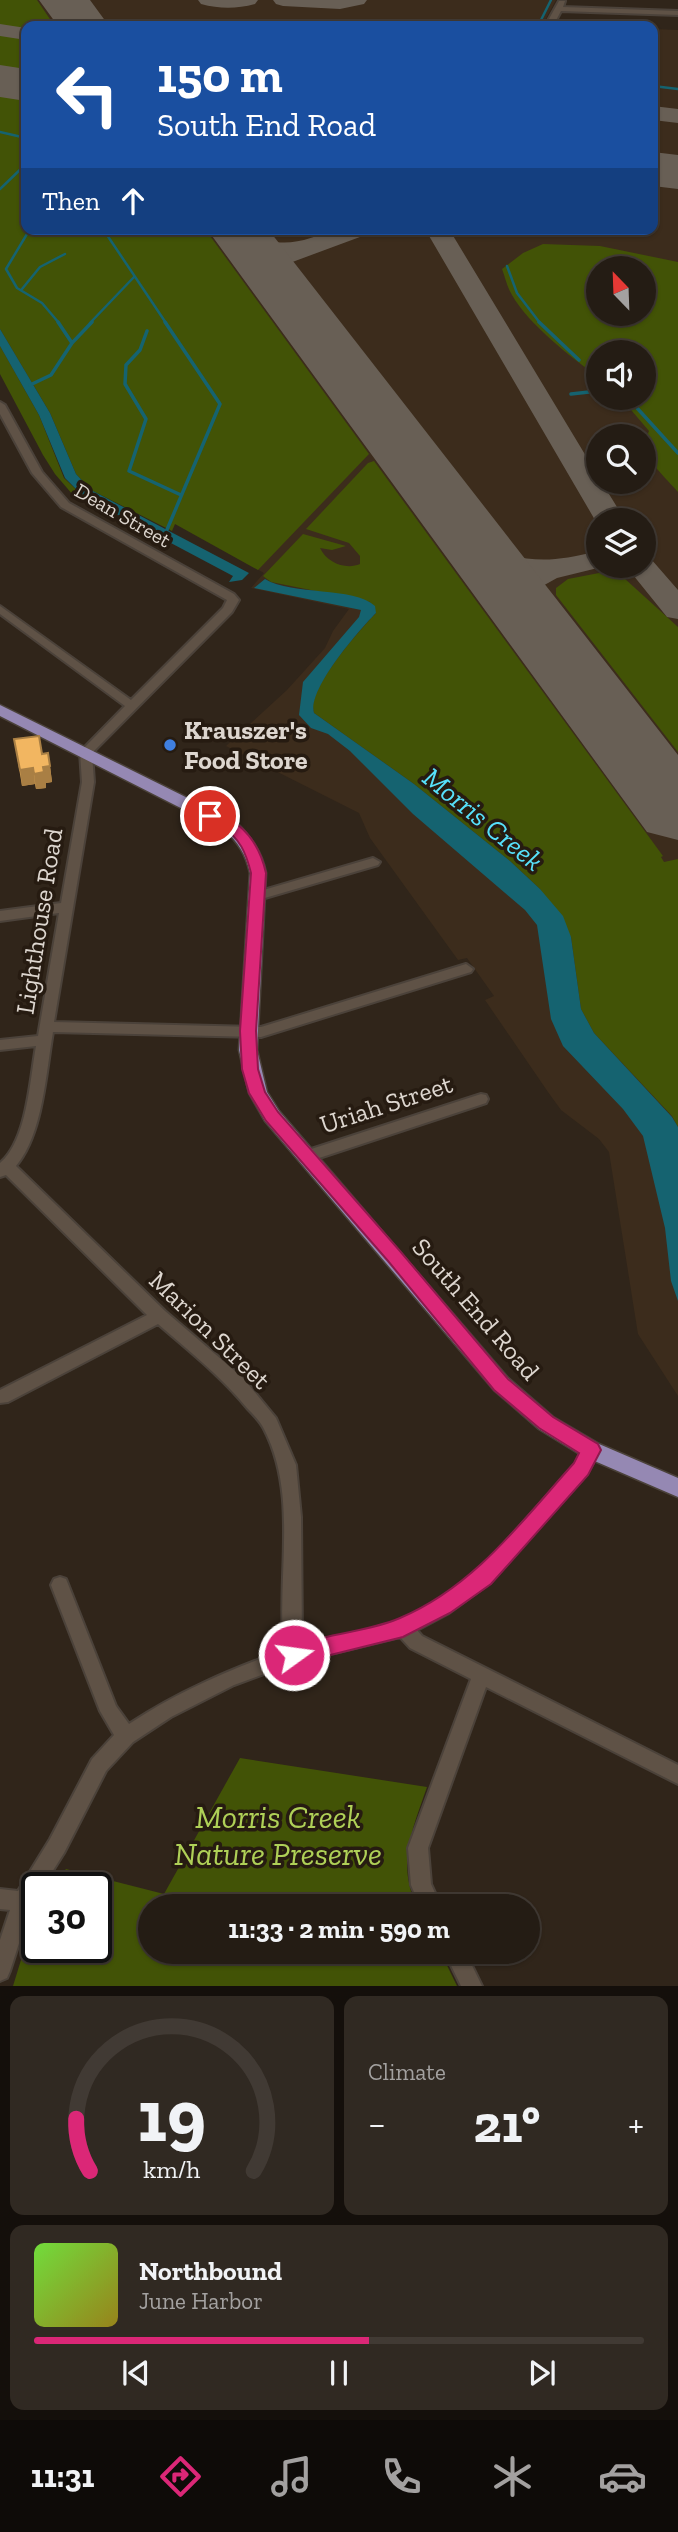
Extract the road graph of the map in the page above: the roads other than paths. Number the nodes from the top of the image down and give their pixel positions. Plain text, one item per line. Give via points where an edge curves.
1 (563, 0) edge
2 (558, 9) junction
3 (678, 13) edge
4 (552, 21) edge
5 (0, 405) edge
6 (0, 609) edge
7 (131, 705) junction
8 (0, 710) edge
9 (86, 752) junction
10 (373, 862) dead end
11 (258, 896) junction
12 (67, 907) junction
13 (0, 916) edge
14 (466, 969) dead end
15 (248, 1031) junction
16 (45, 1034) junction
17 (0, 1045) edge
18 (481, 1099) dead end
19 (307, 1156) junction
20 (4, 1169) edge
21 (159, 1315) junction
22 (2, 1397) dead end
23 (591, 1450) junction
24 (678, 1488) edge
25 (60, 1585) dead end
26 (403, 1628) junction
27 (294, 1655) junction
28 (481, 1676) junction
29 (127, 1736) junction
30 (678, 1775) edge
31 (41, 1872) edge
32 (425, 1894) edge
33 (0, 1899) edge
34 (21, 1901) edge
35 (21, 1907) edge
36 (461, 1964) edge
37 (0, 1971) edge
38 (472, 1986) edge

1 - 2 street
2 - 3 street
2 - 4 street
5 - 7 street, Dean Street via 37,474 65,505 230,596 233,603 228,610
6 - 7 street
7 - 9 street
8 - 9 main road, South End Road
9 - 11 main road, South End Road via 230,825 254,853
9 - 12 street, Lighthouse Road via 88,782
10 - 11 street
11 - 15 main road, South End Road
12 - 13 street
12 - 16 street, Lighthouse Road
14 - 15 street via 261,1032
15 - 16 street
15 - 19 main road, South End Road via 257,1093
16 - 17 street
16 - 20 street, Lighthouse Road via 25,1142
18 - 19 street, Uriah Street
19 - 23 main road, South End Road via 501,1384 546,1423
20 - 21 street, Marion Street
21 - 22 street
21 - 27 street, Marion Street via 237,1383 270,1423 287,1465
23 - 24 main road, South End Road
23 - 26 street via 581,1469 484,1577 443,1607
25 - 29 street via 109,1712
26 - 27 street
26 - 28 street via 416,1642
27 - 29 street via 218,1684
28 - 30 street
28 - 32 street via 418,1849
29 - 31 street via 99,1765
33 - 34 street
35 - 37 street
36 - 38 street

